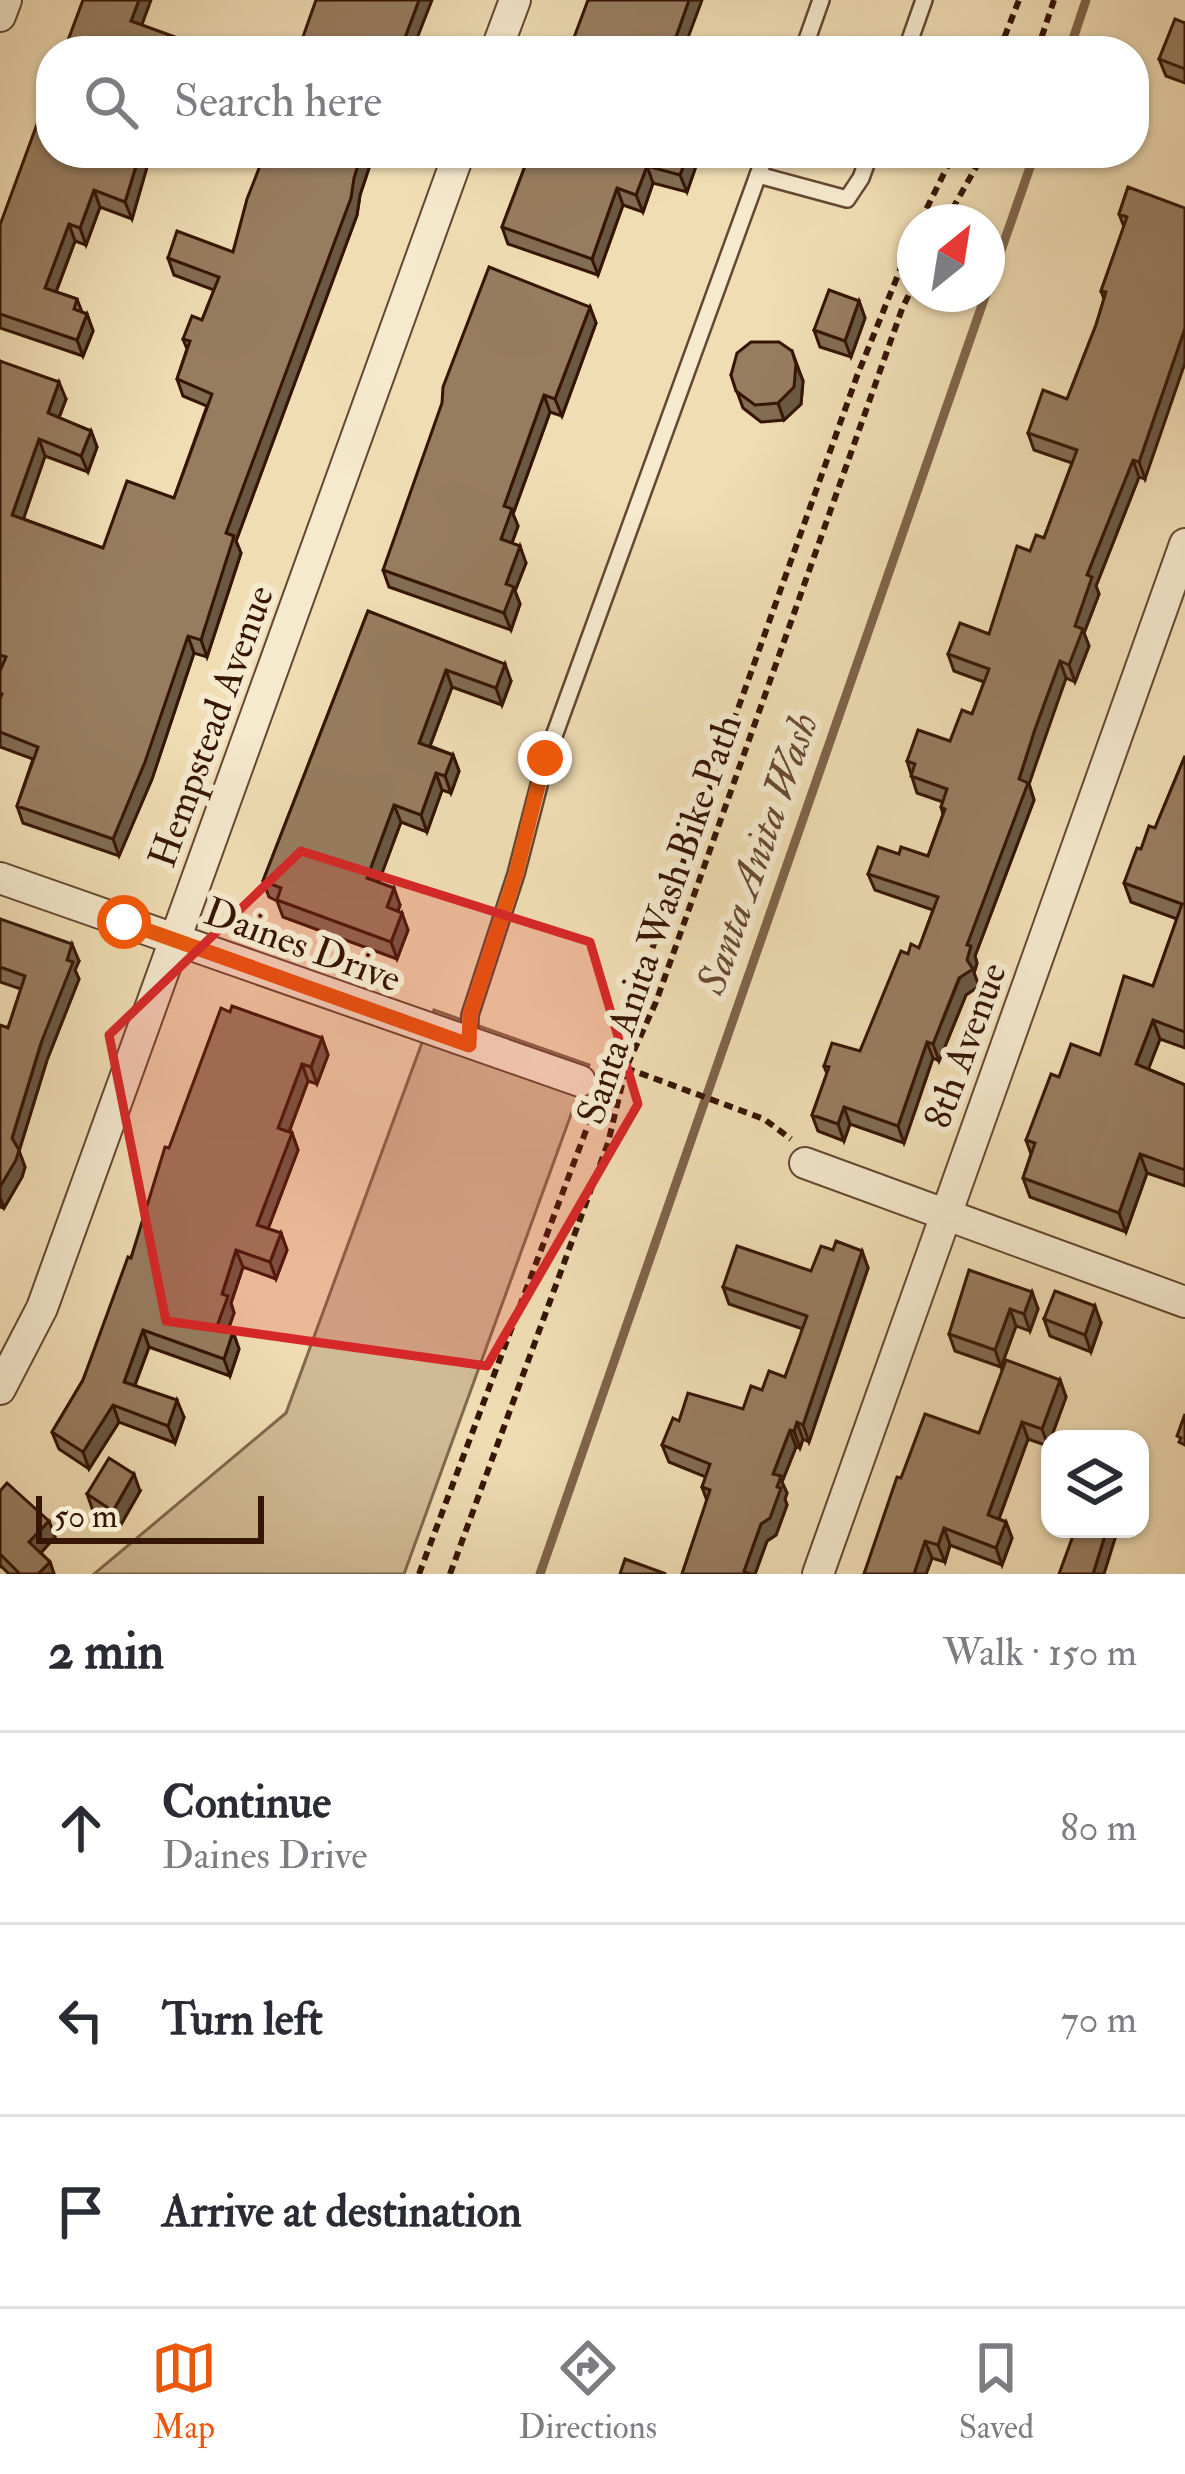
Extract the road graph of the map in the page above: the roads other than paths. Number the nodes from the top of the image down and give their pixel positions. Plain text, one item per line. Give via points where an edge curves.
1 (6, 0) edge
2 (515, 0) edge
3 (821, 0) edge
4 (924, 0) edge
5 (0, 16) edge
6 (502, 36) edge
7 (808, 36) edge
8 (911, 36) edge
9 (454, 168) edge
10 (761, 168) edge
11 (865, 168) edge
12 (758, 175) junction
13 (1185, 544) edge
14 (0, 878) edge
15 (174, 940) junction
16 (469, 1045) junction
17 (580, 1081) dead end
18 (805, 1163) dead end
19 (945, 1213) junction
20 (1185, 1302) edge
21 (0, 1389) edge
22 (818, 1574) edge

1 - 5 street
2 - 6 street
3 - 7 lane
4 - 8 lane
9 - 15 street, Hempstead Avenue
10 - 12 lane
11 - 12 lane via 848,199
12 - 16 lane via 545,758 470,1015
13 - 19 street, 8th Avenue
14 - 15 street, Daines Drive
15 - 16 street, Daines Drive
15 - 21 street, Hempstead Avenue via 42,1308
16 - 17 street, Daines Drive
18 - 19 street
19 - 20 street
19 - 22 street, 8th Avenue

